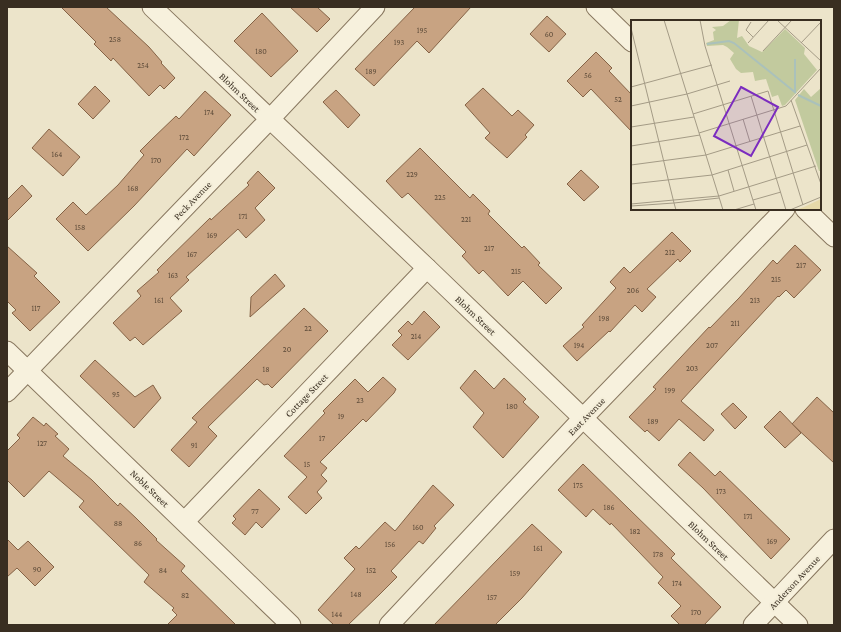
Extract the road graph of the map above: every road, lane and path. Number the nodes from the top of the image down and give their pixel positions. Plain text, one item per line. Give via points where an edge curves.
1 (152, 7) edge
2 (375, 7) edge
3 (596, 7) edge
4 (631, 41) edge
5 (269, 120) junction
6 (784, 210) edge
7 (805, 210) edge
8 (834, 237) edge
9 (427, 268) junction
10 (7, 351) edge
11 (28, 370) junction
12 (7, 392) edge
13 (583, 418) junction
14 (185, 521) junction
15 (834, 539) edge
16 (774, 603) junction
17 (291, 625) edge
18 (389, 625) edge
19 (753, 625) edge
20 (798, 625) edge

1 - 5 street, Blohm Street
2 - 5 street, Peck Avenue
3 - 4 street
5 - 9 street, Blohm Street
5 - 11 street, Peck Avenue
6 - 13 street, East Avenue
7 - 8 street
9 - 13 street, Blohm Street
9 - 14 street, Cottage Street
10 - 11 street, Noble Street
11 - 12 street, Peck Avenue
11 - 14 street, Noble Street
13 - 16 street, Blohm Street
13 - 18 street, East Avenue
14 - 17 street, Noble Street
15 - 16 street, Anderson Avenue
16 - 19 street, Anderson Avenue
16 - 20 street, Blohm Street

